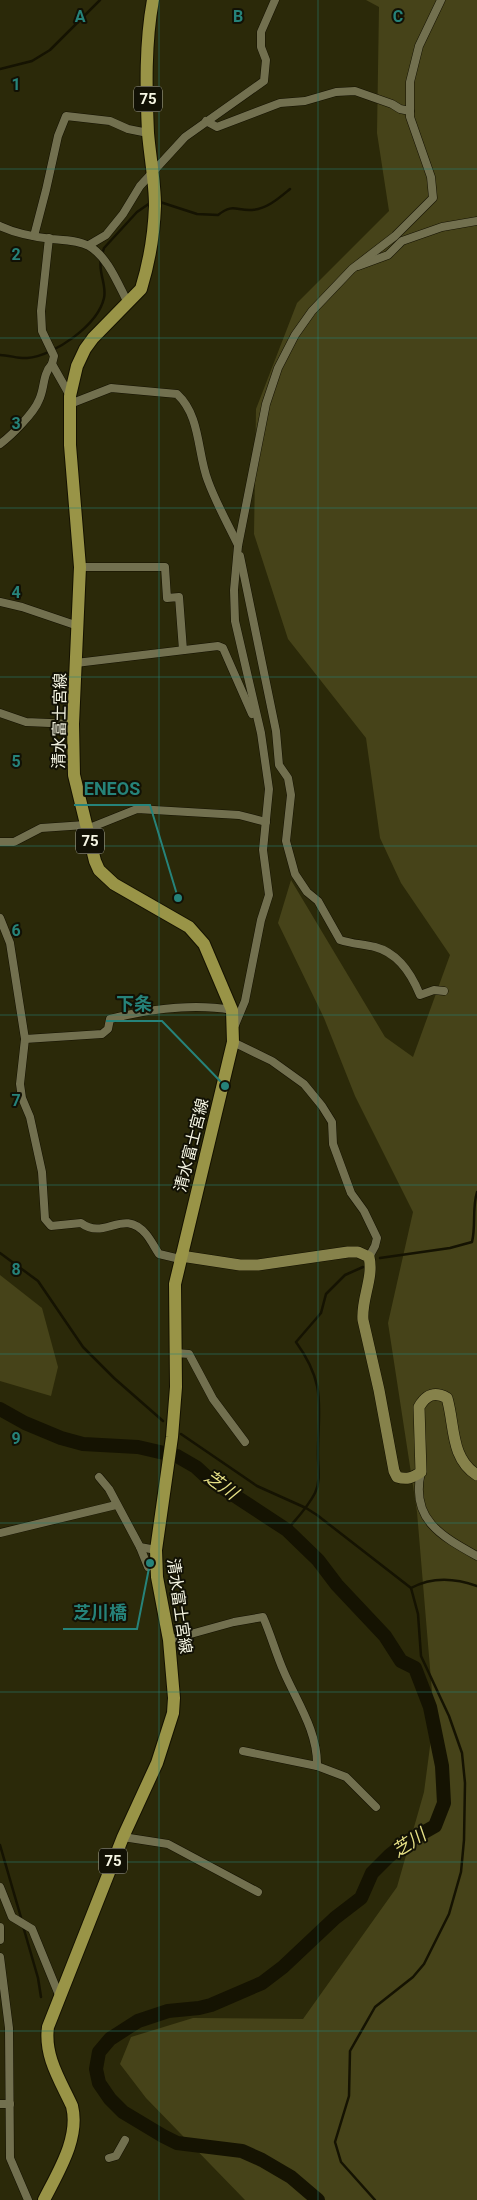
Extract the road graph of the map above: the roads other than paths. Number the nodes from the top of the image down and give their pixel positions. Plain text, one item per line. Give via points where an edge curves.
1 (153, 0) edge
2 (275, 0) edge
3 (441, 0) edge
4 (410, 111) junction
5 (206, 121) junction
6 (148, 133) junction
7 (152, 172) junction
8 (477, 221) edge
9 (0, 226) edge
10 (34, 236) junction
11 (49, 238) junction
12 (89, 246) junction
13 (352, 268) junction
14 (128, 303) junction
15 (53, 360) junction
16 (70, 400) junction
17 (0, 444) edge
18 (238, 546) junction
19 (80, 567) junction
20 (0, 602) edge
21 (78, 626) junction
22 (183, 650) junction
23 (76, 664) junction
24 (0, 713) edge
25 (73, 724) junction
26 (258, 725) junction
27 (266, 822) junction
28 (86, 827) junction
29 (0, 842) edge
30 (0, 918) edge
31 (444, 991) dead end
32 (232, 1010) junction
33 (233, 1036) junction
34 (25, 1039) junction
35 (369, 1257) junction
36 (181, 1258) junction
37 (176, 1353) junction
38 (245, 1442) dead end
39 (421, 1472) junction
40 (477, 1474) edge
41 (99, 1477) dead end
42 (116, 1505) junction
43 (0, 1533) edge
44 (140, 1547) junction
45 (156, 1550) junction
46 (477, 1556) edge
47 (148, 1567) dead end
48 (169, 1640) junction
49 (244, 1751) dead end
50 (317, 1766) junction
51 (376, 1807) dead end
52 (123, 1836) junction
53 (0, 1887) edge
54 (258, 1892) dead end
55 (0, 1927) edge
56 (0, 1940) edge
57 (0, 1957) edge
58 (59, 1994) junction
59 (3, 2010) edge
60 (0, 2104) edge
61 (10, 2104) junction
62 (125, 2140) dead end
63 (109, 2158) dead end
64 (28, 2200) edge
65 (44, 2200) edge

1 - 6 main road, 清水富士宮線 / 75 via 148,34
2 - 5 street via 261,32 261,47 266,60 264,81
3 - 4 street via 426,28 413,65
4 - 5 street via 355,91 280,103 217,127
4 - 13 street via 433,198 395,236
5 - 7 street via 185,137
6 - 7 main road, 清水富士宮線 / 75
6 - 10 street via 110,121 66,116 58,136
7 - 12 street via 106,235
7 - 14 main road, 清水富士宮線 / 75 via 154,223 144,279 142,288
8 - 13 street via 442,227 402,240 388,256
9 - 10 street
10 - 11 street
11 - 12 street
11 - 15 street via 42,331
12 - 14 street via 110,270
13 - 18 street via 312,311 278,368 266,404
14 - 16 main road, 清水富士宮線 / 75 via 85,349 77,366
15 - 16 street
15 - 17 street via 47,369 39,401 15,432
16 - 18 street via 111,388 176,394 197,429 201,462 208,483
16 - 19 main road, 清水富士宮線 / 75 via 70,445
18 - 26 street via 235,621
18 - 31 street via 276,731 279,765 288,778 291,795 286,841 295,874 307,892 318,901 340,940 376,947 394,956 412,977 420,996 434,990
19 - 21 main road, 清水富士宮線 / 75
19 - 22 street via 165,567 167,598 178,597
20 - 21 street
21 - 23 main road, 清水富士宮線 / 75
22 - 23 street
22 - 26 street via 223,648
23 - 25 main road, 清水富士宮線 / 75
24 - 25 street via 26,722
25 - 28 main road, 清水富士宮線 / 75 via 74,775
26 - 27 street via 269,788
27 - 28 street via 239,815 137,809
27 - 33 street via 263,850 269,895 245,1001
28 - 29 street via 41,828 14,842
28 - 32 main road, 清水富士宮線 / 75 via 95,861 105,877 189,927 204,944
30 - 34 street via 10,943
32 - 33 main road, 清水富士宮線 / 75
32 - 34 street via 197,1006 132,1013 110,1019 108,1029 102,1034
33 - 35 street via 304,1084 332,1122 333,1144 351,1193 377,1238
33 - 36 main road, 清水富士宮線 / 75
34 - 36 street via 21,1091 42,1172 45,1219 51,1226 80,1223 88,1229 130,1222 145,1233 159,1254
35 - 36 street via 348,1252 258,1265
35 - 39 street via 371,1267 363,1320 390,1459 397,1476 411,1479
36 - 37 main road, 清水富士宮線 / 75 via 176,1284
37 - 38 street via 189,1354 213,1399
37 - 45 main road, 清水富士宮線 / 75 via 172,1437
39 - 40 street via 419,1407 431,1394 440,1394 446,1398 450,1408 462,1462
39 - 46 street via 417,1486 418,1502 424,1516 448,1541
41 - 42 street
42 - 43 street
42 - 44 street
44 - 45 street
44 - 47 street
45 - 48 main road, 清水富士宮線 / 75 via 157,1577
48 - 50 street via 234,1622 263,1618 318,1749
48 - 52 main road, 清水富士宮線 / 75 via 173,1713 157,1763
49 - 50 street
50 - 51 street via 346,1777
52 - 54 street via 168,1844
52 - 58 main road, 清水富士宮線 / 75
53 - 58 street via 12,1918 32,1929
55 - 56 street
57 - 59 street
58 - 65 main road, 清水富士宮線 / 75 via 46,2041 49,2057 72,2106 73,2130
59 - 61 street via 9,2028
60 - 61 street
61 - 64 street via 10,2158
62 - 63 street via 116,2156

